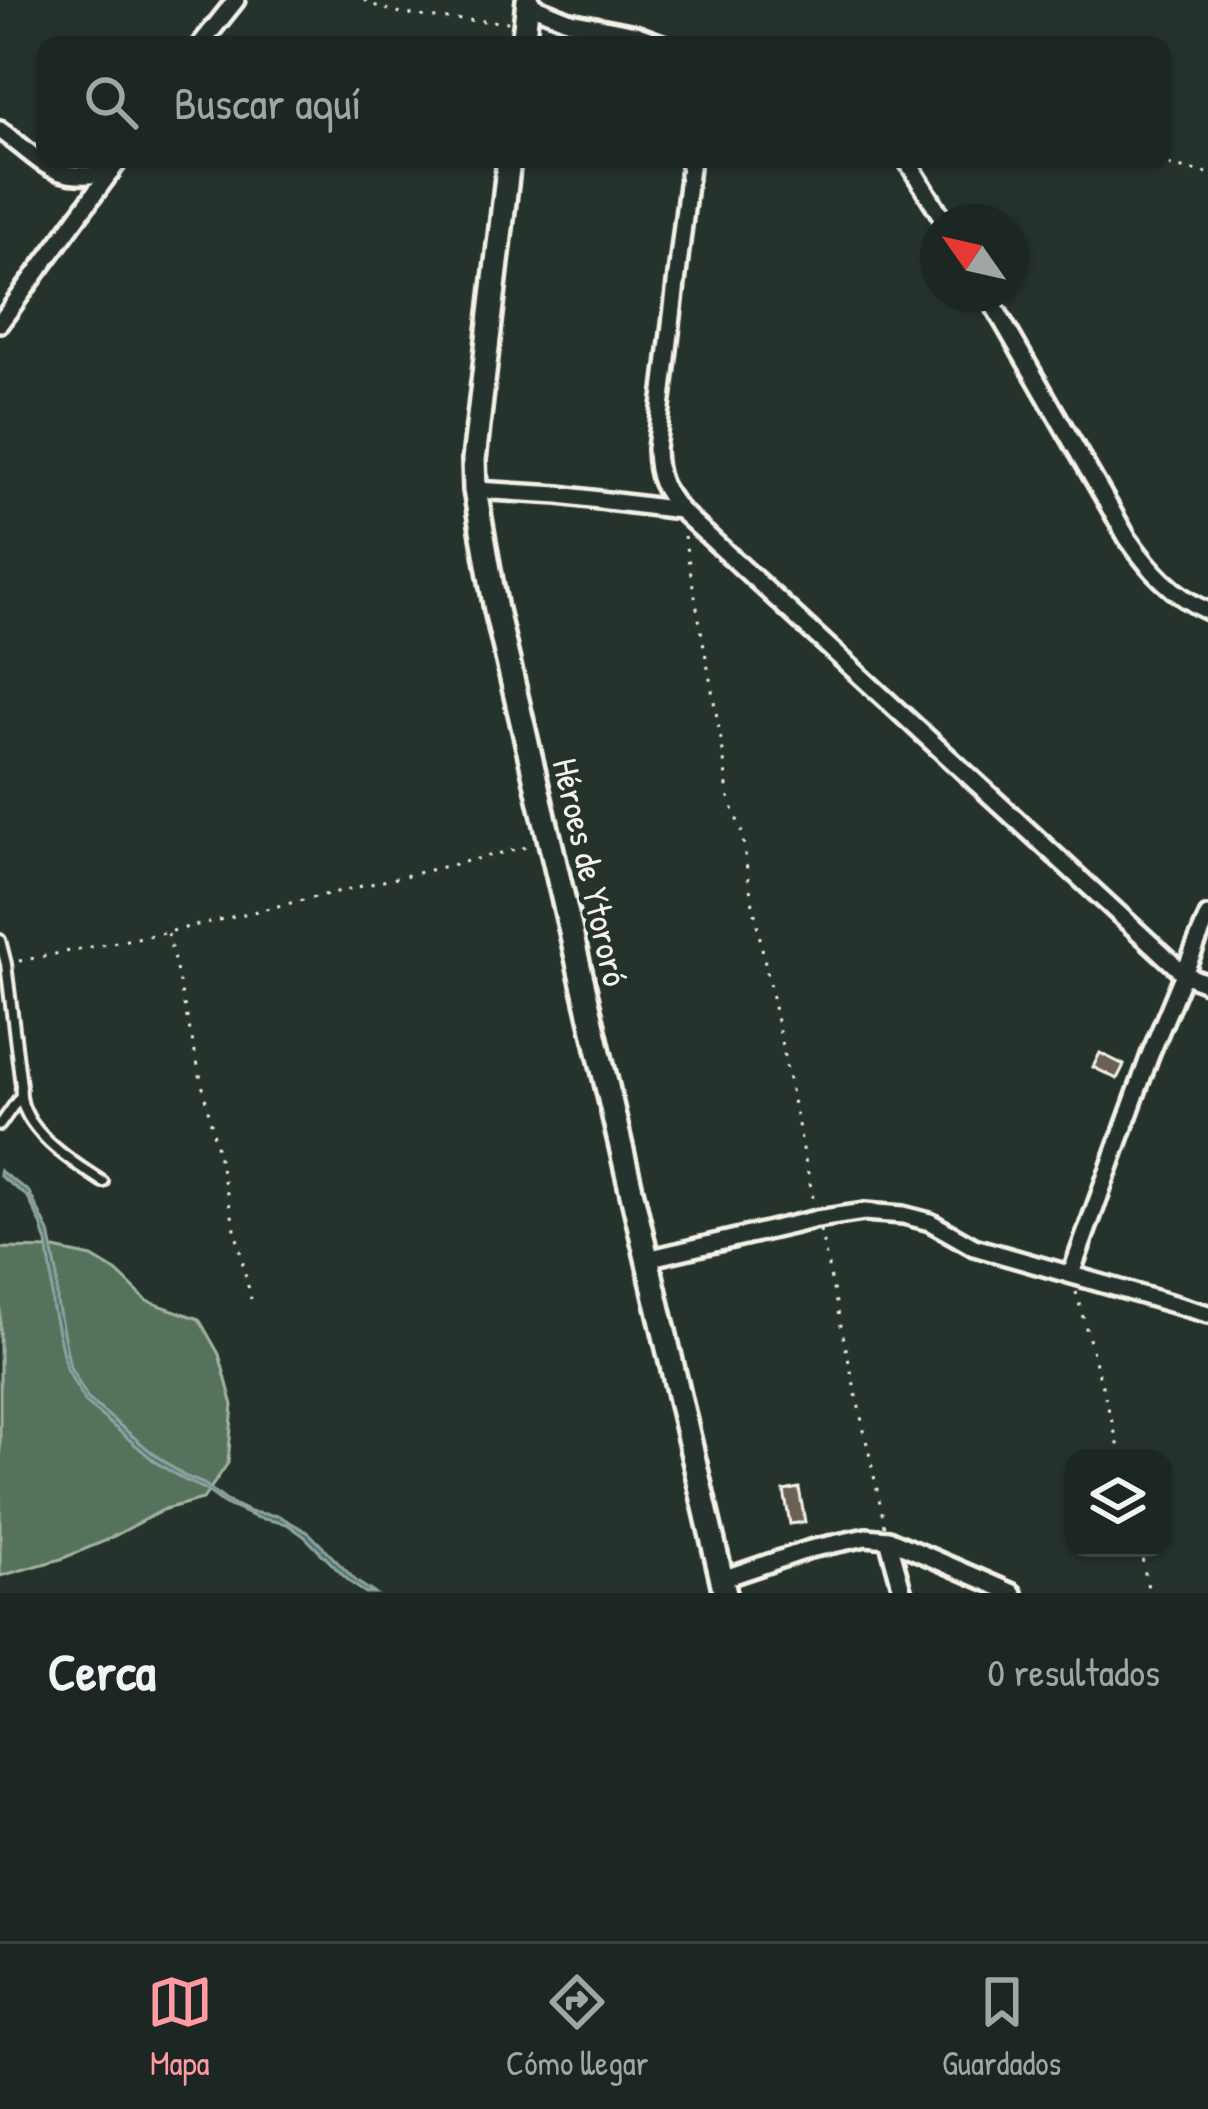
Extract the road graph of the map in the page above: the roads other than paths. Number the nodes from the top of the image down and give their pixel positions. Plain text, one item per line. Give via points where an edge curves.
1 (236, 0) edge
2 (526, 18) edge
3 (207, 36) edge
4 (640, 36) edge
5 (0, 130) edge
6 (36, 156) edge
7 (52, 168) edge
8 (108, 168) edge
9 (114, 168) edge
10 (508, 168) edge
11 (691, 168) edge
12 (912, 168) edge
13 (934, 204) edge
14 (997, 312) edge
15 (0, 323) edge
16 (475, 490) junction
17 (680, 510) junction
18 (1208, 610) edge
19 (1208, 916) edge
20 (0, 940) edge
21 (1184, 974) junction
22 (1208, 984) edge
23 (20, 1097) junction
24 (0, 1125) edge
25 (103, 1182) dead end
26 (647, 1259) junction
27 (1071, 1274) junction
28 (1208, 1314) edge
29 (888, 1539) junction
30 (723, 1586) edge
31 (903, 1593) edge
32 (1012, 1593) edge

1 - 3 street
2 - 4 street
5 - 6 street
7 - 8 street via 75,177
9 - 15 street
10 - 16 main road, Héroes de Ytororó
11 - 17 street via 656,449 661,486
12 - 13 street
14 - 18 street via 1150,571
16 - 17 street
16 - 26 main road, Héroes de Ytororó
17 - 21 street
19 - 21 street
20 - 23 lane
21 - 22 street
21 - 27 street
23 - 24 lane
23 - 25 lane via 44,1138
26 - 27 street via 863,1212 930,1222 974,1246
26 - 30 main road, Héroes de Ytororó
27 - 28 street
29 - 30 street via 810,1550
29 - 31 street
29 - 32 street

